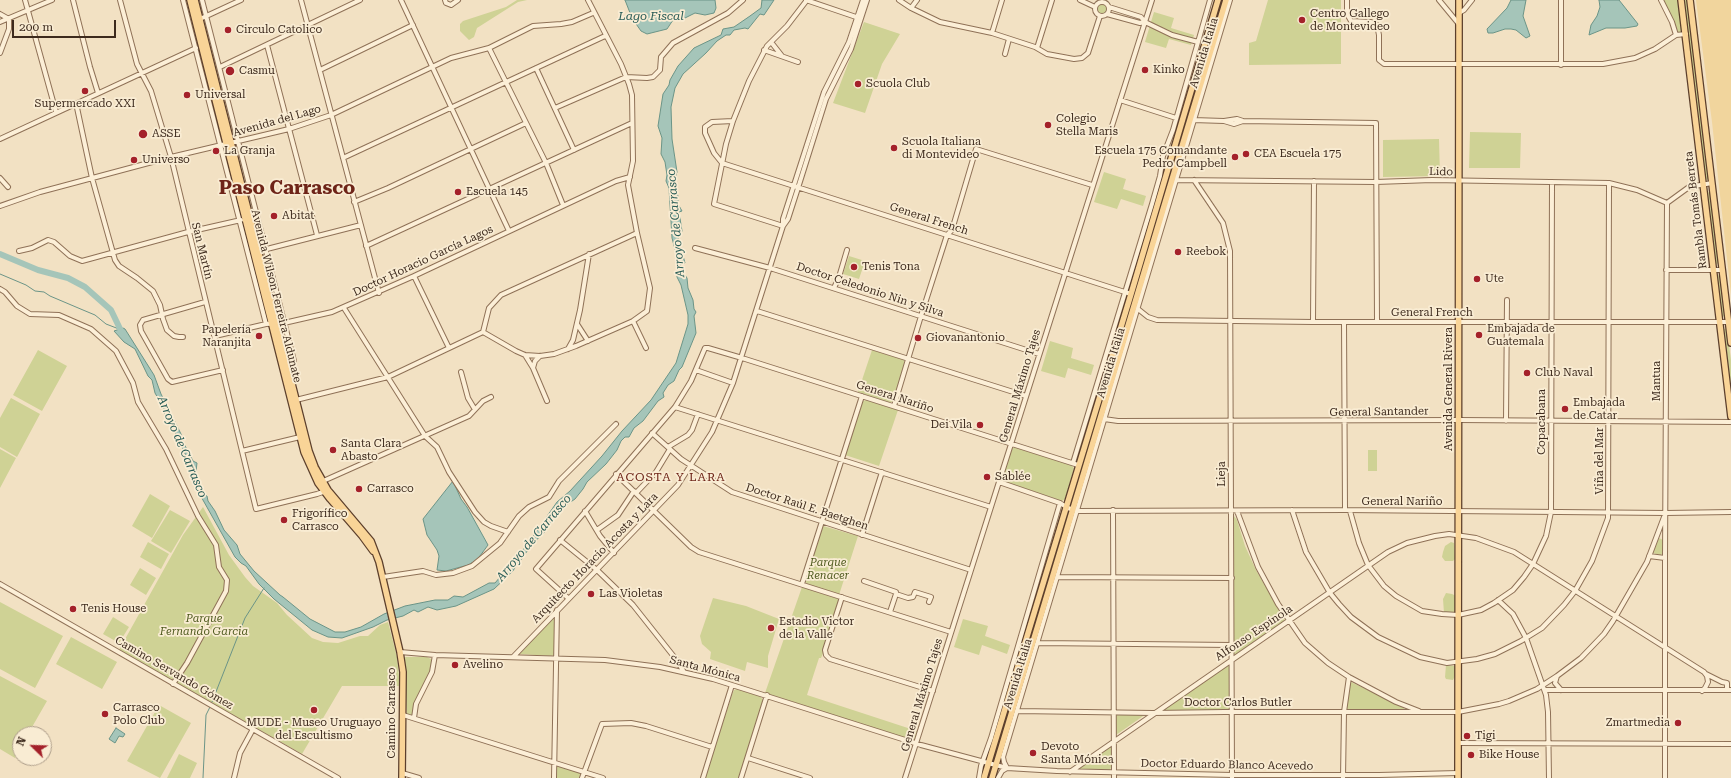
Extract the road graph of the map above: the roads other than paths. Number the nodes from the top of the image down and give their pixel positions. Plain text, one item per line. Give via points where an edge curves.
1 (24, 0) edge
2 (52, 0) edge
3 (73, 0) edge
4 (120, 0) edge
5 (183, 0) edge
6 (190, 0) edge
7 (195, 0) edge
8 (202, 0) edge
9 (241, 0) edge
10 (301, 0) edge
11 (360, 0) edge
12 (401, 0) edge
13 (445, 0) edge
14 (458, 0) edge
15 (588, 0) edge
16 (743, 0) edge
17 (806, 0) edge
18 (863, 0) edge
19 (868, 0) edge
20 (899, 0) edge
21 (917, 0) edge
22 (1002, 0) edge
23 (1052, 0) edge
24 (1080, 0) edge
25 (1152, 0) edge
26 (1210, 0) edge
27 (1218, 0) edge
28 (1226, 0) edge
29 (1230, 0) edge
30 (1346, 0) edge
31 (1439, 0) edge
32 (1459, 0) edge
33 (1472, 0) edge
34 (1561, 0) edge
35 (1661, 0) edge
36 (1681, 0) edge
37 (1690, 0) edge
38 (1105, 1) edge
39 (1095, 7) junction
40 (1109, 7) junction
41 (911, 8) junction
42 (28, 11) junction
43 (594, 13) junction
44 (1459, 13) junction
45 (0, 14) edge
46 (1107, 14) junction
47 (1100, 16) junction
48 (206, 17) junction
49 (859, 18) junction
50 (9, 19) junction
51 (200, 19) junction
52 (0, 22) edge
53 (1145, 22) junction
54 (1458, 23) junction
55 (308, 25) junction
56 (413, 25) junction
57 (992, 33) junction
58 (1686, 34) junction
59 (1676, 35) junction
60 (605, 36) junction
61 (1009, 39) junction
62 (771, 42) junction
63 (1198, 42) junction
64 (266, 45) junction
65 (196, 48) junction
66 (489, 48) junction
67 (1037, 48) junction
68 (764, 50) junction
69 (0, 53) edge
70 (1004, 54) dead end
71 (782, 56) junction
72 (798, 62) dead end
73 (1459, 64) junction
74 (1561, 65) junction
75 (432, 66) junction
76 (220, 67) junction
77 (536, 68) junction
78 (320, 70) junction
79 (141, 72) junction
80 (626, 76) junction
81 (506, 82) junction
82 (98, 93) junction
83 (1120, 100) junction
84 (76, 103) junction
85 (452, 107) junction
86 (555, 108) junction
87 (56, 112) junction
88 (331, 115) junction
89 (1176, 118) junction
90 (1192, 120) junction
91 (733, 121) junction
92 (526, 123) junction
93 (632, 123) junction
94 (289, 129) junction
95 (0, 139) edge
96 (239, 142) junction
97 (227, 144) junction
98 (471, 149) junction
99 (574, 150) junction
100 (170, 157) junction
101 (343, 158) junction
102 (546, 163) junction
103 (722, 163) junction
104 (630, 177) junction
105 (1163, 177) junction
106 (0, 178) edge
107 (92, 178) junction
108 (1174, 180) junction
109 (1194, 180) junction
110 (1314, 181) junction
111 (1459, 181) junction
112 (1376, 182) junction
113 (1552, 182) junction
114 (1712, 183) junction
115 (1609, 184) junction
116 (1703, 184) junction
117 (1092, 185) junction
118 (8, 187) dead end
119 (796, 187) junction
120 (490, 190) junction
121 (354, 202) junction
122 (1667, 203) junction
123 (563, 205) junction
124 (0, 206) edge
125 (240, 220) junction
126 (360, 225) junction
127 (783, 226) junction
128 (509, 231) junction
129 (188, 232) junction
130 (637, 233) junction
131 (947, 234) junction
132 (317, 235) junction
133 (366, 246) junction
134 (694, 248) dead end
135 (847, 250) dead end
136 (19, 251) dead end
137 (262, 251) junction
138 (112, 253) junction
139 (589, 254) junction
140 (770, 268) junction
141 (1666, 270) junction
142 (1714, 270) junction
143 (1722, 270) junction
144 (1065, 271) junction
145 (414, 276) junction
146 (834, 288) junction
147 (0, 289) edge
148 (379, 293) junction
149 (1128, 293) junction
150 (1507, 300) dead end
151 (205, 302) junction
152 (344, 308) junction
153 (1138, 309) junction
154 (757, 311) junction
155 (163, 315) junction
156 (921, 316) junction
157 (633, 321) junction
158 (1231, 321) junction
159 (1506, 321) junction
160 (1313, 322) junction
161 (1344, 322) junction
162 (1377, 322) junction
163 (1459, 322) junction
164 (1552, 322) junction
165 (1609, 322) junction
166 (1666, 322) junction
167 (1720, 322) junction
168 (1728, 322) junction
169 (275, 323) junction
170 (284, 323) junction
171 (266, 324) junction
172 (577, 324) junction
173 (483, 332) junction
174 (215, 336) junction
175 (183, 337) dead end
176 (588, 340) junction
177 (1731, 343) edge
178 (449, 348) junction
179 (646, 348) dead end
180 (568, 349) junction
181 (1039, 354) junction
182 (525, 355) junction
183 (540, 356) junction
184 (742, 358) junction
185 (908, 358) junction
186 (294, 361) dead end
187 (533, 368) junction
188 (223, 370) junction
189 (696, 370) junction
190 (461, 372) dead end
191 (388, 377) junction
192 (733, 383) junction
193 (862, 396) junction
194 (1026, 396) junction
195 (491, 397) dead end
196 (296, 400) junction
197 (547, 401) dead end
198 (894, 406) junction
199 (674, 407) junction
200 (474, 408) junction
201 (698, 414) junction
202 (1731, 417) edge
203 (1102, 418) junction
204 (1459, 420) junction
205 (718, 421) junction
206 (1231, 421) junction
207 (1506, 421) junction
208 (1344, 422) junction
209 (1551, 422) junction
210 (1609, 422) junction
211 (1666, 422) junction
212 (1731, 422) edge
213 (616, 424) dead end
214 (652, 433) junction
215 (425, 436) junction
216 (300, 437) junction
217 (1012, 443) junction
218 (669, 448) junction
219 (242, 451) junction
220 (841, 459) junction
221 (1076, 464) junction
222 (691, 467) junction
223 (882, 472) junction
224 (616, 474) junction
225 (321, 482) junction
226 (999, 482) junction
227 (326, 491) junction
228 (635, 492) junction
229 (1069, 496) junction
230 (1076, 498) junction
231 (1060, 503) junction
232 (991, 507) junction
233 (1066, 507) junction
234 (655, 510) junction
235 (1075, 510) junction
236 (1113, 510) junction
237 (1236, 510) junction
238 (1292, 510) junction
239 (1347, 510) junction
240 (585, 511) junction
241 (1231, 511) junction
242 (1459, 511) junction
243 (1551, 512) junction
244 (1608, 512) junction
245 (1731, 512) edge
246 (1666, 514) junction
247 (822, 522) junction
248 (597, 530) junction
249 (508, 532) junction
250 (862, 535) junction
251 (1459, 535) junction
252 (560, 540) junction
253 (614, 553) junction
254 (1649, 556) junction
255 (1665, 558) junction
256 (1533, 564) junction
257 (1368, 565) junction
258 (597, 570) junction
259 (971, 570) junction
260 (1058, 576) junction
261 (383, 577) junction
262 (1113, 578) junction
263 (1232, 578) junction
264 (864, 581) dead end
265 (0, 584) edge
266 (802, 584) junction
267 (1575, 590) junction
268 (1330, 593) junction
269 (896, 594) junction
270 (842, 597) junction
271 (568, 598) junction
272 (1498, 600) junction
273 (388, 602) joint
274 (929, 602) dead end
275 (557, 609) junction
276 (890, 612) junction
277 (1458, 615) junction
278 (1616, 616) junction
279 (1288, 621) junction
280 (951, 632) junction
281 (1526, 638) junction
282 (1038, 643) junction
283 (1113, 644) junction
284 (1232, 645) junction
285 (1666, 647) junction
286 (400, 652) junction
287 (435, 655) junction
288 (1018, 656) junction
289 (513, 657) junction
290 (556, 658) junction
291 (1232, 659) junction
292 (1458, 662) junction
293 (684, 672) junction
294 (1704, 672) junction
295 (1557, 676) junction
296 (1348, 677) junction
297 (1729, 683) edge
298 (173, 684) junction
299 (732, 685) junction
300 (1544, 685) junction
301 (1545, 690) junction
302 (1561, 690) junction
303 (1666, 690) junction
304 (1729, 690) edge
305 (933, 691) junction
306 (1702, 691) junction
307 (767, 695) junction
308 (1018, 711) junction
309 (1114, 712) junction
310 (1232, 712) junction
311 (1344, 712) junction
312 (1421, 712) junction
313 (1458, 712) junction
314 (1153, 713) junction
315 (403, 715) junction
316 (414, 718) junction
317 (253, 729) junction
318 (1009, 732) junction
319 (994, 739) junction
320 (1114, 740) junction
321 (1006, 742) junction
322 (916, 743) junction
323 (1458, 743) junction
324 (1549, 743) junction
325 (1666, 744) junction
326 (1731, 744) edge
327 (712, 747) junction
328 (748, 758) junction
329 (555, 762) junction
330 (982, 762) junction
331 (996, 763) junction
332 (989, 764) junction
333 (1007, 768) junction
334 (584, 772) junction
335 (1070, 772) junction
336 (402, 775) edge
337 (1114, 776) edge
338 (1343, 776) edge
339 (1458, 776) edge
340 (1232, 777) edge
341 (234, 778) edge
342 (338, 778) edge
343 (419, 778) edge
344 (554, 778) edge
345 (582, 778) edge
346 (603, 778) edge
347 (703, 778) edge
348 (741, 778) edge
349 (810, 778) edge
350 (905, 778) edge
351 (979, 778) edge
352 (984, 778) edge
353 (990, 778) edge
354 (998, 778) edge
355 (1549, 778) edge
356 (1665, 778) edge

1 - 42 street
2 - 42 street
3 - 82 street
4 - 79 street, San Martín
5 - 65 street, Avenida Wilson Ferreira Aldunate
6 - 97 main road, Avenida Wilson Ferreira Aldunate
7 - 51 main road, Avenida Wilson Ferreira Aldunate
8 - 48 street, Avenida Wilson Ferreira Aldunate
9 - 48 street
10 - 55 street
11 - 55 street
12 - 56 street
13 - 14 street via 451,5
15 - 43 street
16 - 80 street via 728,13 673,43 661,57 660,70 653,77
17 - 49 street
17 - 62 street via 787,26
18 - 49 street, Arquitecto Horacio Acosta y Lara
19 - 49 street, Arquitecto Horacio Acosta y Lara
20 - 41 street
21 - 41 street
22 - 57 street
23 - 67 street
24 - 39 street
25 - 53 street, General Máximo Tajes
26 - 63 street, Avenida Italia
27 - 105 main road, Avenida Italia
28 - 90 main road, Avenida Italia
29 - 90 street, Avenida Italia
30 - 73 street via 1347,14 1351,20 1377,25 1379,60 1384,64
31 - 54 street
32 - 44 main road, Avenida General Rivera
33 - 44 street
34 - 74 street
35 - 59 street
36 - 58 main road, Rambla Tomás Berreta
37 - 114 main road, Rambla Tomás Berreta
38 - 39 street via 1099,2
38 - 40 street
39 - 47 street
40 - 46 street
40 - 53 street via 1140,17
41 - 57 street via 948,24
42 - 50 street
42 - 87 street
43 - 60 street
43 - 66 street, Avenida del Lago via 572,22 533,26
44 - 54 main road, Avenida General Rivera
45 - 50 street
46 - 47 street
46 - 53 street via 1140,24
47 - 67 street via 1087,55 1079,59 1059,57
48 - 51 street
48 - 76 street, Avenida Wilson Ferreira Aldunate
49 - 119 street, Arquitecto Horacio Acosta y Lara via 824,92
50 - 52 street
50 - 69 street via 9,29
51 - 97 main road, Avenida Wilson Ferreira Aldunate
53 - 63 street via 1172,35
53 - 83 street, General Máximo Tajes
54 - 73 main road, Avenida General Rivera
55 - 64 street
55 - 78 street
56 - 75 street
56 - 78 street
57 - 61 street
58 - 59 street
58 - 116 main road, Rambla Tomás Berreta
59 - 74 street via 1655,49 1630,60 1603,64
60 - 77 street
60 - 80 street
61 - 67 street
61 - 70 street
62 - 68 street
62 - 71 street
63 - 89 street, Avenida Italia
64 - 76 street
64 - 94 street
65 - 79 street
65 - 97 street, Avenida Wilson Ferreira Aldunate
66 - 75 street, Avenida del Lago via 462,53
66 - 81 street
68 - 71 street
68 - 91 street
71 - 72 street
73 - 74 street
73 - 111 main road, Avenida General Rivera
75 - 85 street
75 - 88 street, Avenida del Lago
76 - 96 street, Avenida Wilson Ferreira Aldunate
77 - 81 street
77 - 86 street
78 - 88 street
79 - 82 street
79 - 100 street, San Martín via 151,91
80 - 86 street
80 - 93 street via 632,95
81 - 85 street
81 - 92 street
82 - 84 street
83 - 89 street
83 - 117 street, General Máximo Tajes
84 - 87 street
84 - 107 street
85 - 98 street
85 - 101 street
86 - 99 street
87 - 95 street
88 - 94 street, Avenida del Lago
88 - 101 street
89 - 105 street, Avenida Italia via 1163,156
90 - 108 main road, Avenida Italia
90 - 112 street via 1224,121 1234,124 1244,121 1376,123
91 - 103 street
91 - 103 street via 712,122 705,127 711,146
92 - 98 street
92 - 102 street
93 - 99 street
93 - 104 street via 633,161
94 - 96 street, Avenida del Lago
94 - 132 street
96 - 97 street, Avenida del Lago
96 - 137 street, Avenida Wilson Ferreira Aldunate
97 - 100 street, Avenida del Lago
97 - 125 street, Avenida Wilson Ferreira Aldunate
97 - 137 main road, Avenida Wilson Ferreira Aldunate
97 - 169 main road, Avenida Wilson Ferreira Aldunate
98 - 120 street
98 - 121 street
99 - 102 street
100 - 107 street, Avenida del Lago
100 - 129 street, San Martín
101 - 121 street
102 - 120 street
102 - 123 street
103 - 119 street, General French
103 - 127 street via 714,204
104 - 123 street, Doctor Horacio García Lagos
104 - 130 street via 628,185
105 - 108 street, Lido
105 - 149 main road, Avenida Italia
106 - 118 street
107 - 124 street, Avenida del Lago
107 - 138 street
108 - 109 street, Lido
108 - 153 street, Avenida Italia
108 - 203 main road, Avenida Italia
109 - 110 street, Lido
109 - 158 street, Lieja via 1216,211 1227,234 1231,263
110 - 112 street, Lido
110 - 160 street
111 - 112 street, Lido
111 - 113 street, Lido
111 - 163 main road, Avenida General Rivera
112 - 162 street
113 - 115 street, Lido
113 - 164 street, Copacabana
114 - 116 street
114 - 143 main road, Rambla Tomás Berreta
115 - 122 street, Lido via 1631,188
115 - 165 street, Viña del Mar
116 - 122 street via 1688,187
116 - 142 main road, Rambla Tomás Berreta
117 - 131 street via 976,149 952,230
117 - 144 street, General Máximo Tajes
119 - 127 street, Arquitecto Horacio Acosta y Lara via 788,219
119 - 131 street, General French
120 - 128 street
120 - 133 street
121 - 126 street
122 - 141 street, Mantua
123 - 128 street, Doctor Horacio García Lagos
125 - 129 street
125 - 171 street, Avenida Wilson Ferreira Aldunate
126 - 132 street
126 - 133 street
127 - 140 street, Arquitecto Horacio Acosta y Lara
128 - 145 street, Doctor Horacio García Lagos
129 - 138 street
129 - 151 street, San Martín
130 - 139 street
130 - 157 street via 650,288 647,311
131 - 144 street, General French
131 - 156 street
132 - 137 street
133 - 148 street
134 - 140 street, Doctor Celedonio Nin y Silva
135 - 146 street
136 - 138 street via 48,240 70,256 82,261
137 - 169 main road, Avenida Wilson Ferreira Aldunate
137 - 170 street, Avenida Wilson Ferreira Aldunate
138 - 155 street via 119,266 153,291
139 - 172 street
139 - 173 street via 501,296 489,308
140 - 146 street, Doctor Celedonio Nin y Silva
140 - 154 street, Arquitecto Horacio Acosta y Lara
141 - 142 street
141 - 166 street, Mantua
142 - 143 street
142 - 167 main road, Rambla Tomás Berreta
143 - 168 main road, Rambla Tomás Berreta
144 - 149 street, General French
144 - 181 street, General Máximo Tajes
145 - 148 street, Doctor Horacio García Lagos
145 - 178 street
146 - 156 street, Doctor Celedonio Nin y Silva
147 - 298 street via 17,306 30,314 66,318 91,329 116,351 138,402 166,449 198,516 216,545 219,567 228,586
148 - 152 street, Doctor Horacio García Lagos
149 - 221 main road, Avenida Italia
150 - 159 street
151 - 155 street
151 - 174 street, San Martín
152 - 170 street, Doctor Horacio García Lagos
152 - 191 street
153 - 158 street, General French via 1157,320
153 - 203 street, Avenida Italia
154 - 184 street, Arquitecto Horacio Acosta y Lara
154 - 185 street
155 - 175 street via 170,333 179,338
155 - 188 street via 143,320 140,325 168,379 172,382
156 - 181 street, Doctor Celedonio Nin y Silva
156 - 185 street
157 - 176 street
157 - 179 street
158 - 160 street, General French
158 - 206 street, Lieja
159 - 163 street, General French
159 - 164 street, General French
159 - 207 street
160 - 161 street, General French
161 - 162 street, General French
161 - 208 street, Copacabana
162 - 163 street, General French
163 - 204 main road, Avenida General Rivera
164 - 165 street, General French
164 - 209 street, Copacabana
165 - 166 street, General French
165 - 210 street, Viña del Mar
166 - 167 street, General French
166 - 211 street, Mantua
167 - 168 street, General French
167 - 202 main road, Rambla Tomás Berreta
168 - 177 main road, Rambla Tomás Berreta
169 - 170 street, Doctor Horacio García Lagos
169 - 171 street, Doctor Horacio García Lagos
169 - 196 main road, Avenida Wilson Ferreira Aldunate
169 - 216 main road, Avenida Wilson Ferreira Aldunate
170 - 186 street, Avenida Wilson Ferreira Aldunate
171 - 174 street, Doctor Horacio García Lagos
172 - 176 street
172 - 180 street
173 - 178 street
173 - 182 street
174 - 188 street, San Martín
176 - 180 street
178 - 191 street
180 - 183 street
181 - 194 street, General Máximo Tajes
182 - 183 street
182 - 187 street
183 - 187 street
184 - 189 street, General Nariño via 706,348
184 - 192 street, Arquitecto Horacio Acosta y Lara
184 - 193 street, General Nariño
185 - 194 street
185 - 198 street
187 - 197 street
188 - 219 street, San Martín
189 - 192 street
189 - 199 street
190 - 200 street via 468,398
191 - 196 street
191 - 215 street
192 - 205 street, Arquitecto Horacio Acosta y Lara
193 - 198 street, General Nariño
193 - 220 street
194 - 217 street, General Máximo Tajes
195 - 200 street
196 - 225 main road, Avenida Wilson Ferreira Aldunate via 309,451
198 - 217 street, General Nariño
199 - 201 street
199 - 214 street
200 - 215 street via 469,416
201 - 205 street
201 - 218 street via 688,435
203 - 206 street, General Santander via 1118,421
203 - 230 main road, Avenida Italia
203 - 235 street, Avenida Italia via 1084,492
204 - 207 street, General Santander
204 - 208 street, General Santander
204 - 242 main road, Avenida General Rivera
205 - 220 street
205 - 222 street, Arquitecto Horacio Acosta y Lara
206 - 208 street, General Santander
206 - 241 street, Lieja
207 - 209 street, General Santander
208 - 239 street, Copacabana
209 - 210 street, General Santander
209 - 243 street, Copacabana
210 - 211 street, General Santander
210 - 244 street, Viña del Mar
211 - 212 street, General Santander
211 - 246 street, Mantua
213 - 249 street via 559,481 549,497 528,507
214 - 218 street, Doctor Raúl E. Baetghen
214 - 224 street
215 - 225 street
215 - 249 street via 437,447 449,472 475,512 488,524
216 - 219 street
216 - 225 main road, Avenida Wilson Ferreira Aldunate via 307,460
217 - 221 street, General Nariño
217 - 226 street, General Máximo Tajes
218 - 222 street, Doctor Raúl E. Baetghen
218 - 228 street via 656,472
219 - 227 street, San Martín via 256,509
220 - 223 street
220 - 247 street
221 - 229 main road, Avenida Italia
222 - 234 street, Arquitecto Horacio Acosta y Lara via 678,486
222 - 247 street, Doctor Raúl E. Baetghen via 732,492
223 - 232 street
223 - 250 street
224 - 228 street
224 - 240 street
225 - 227 main road, Avenida Wilson Ferreira Aldunate
226 - 231 street
226 - 232 street, General Máximo Tajes
227 - 261 main road, Avenida Wilson Ferreira Aldunate via 375,554
228 - 234 street
228 - 248 street via 618,515
229 - 230 street
229 - 233 main road, Avenida Italia
230 - 235 main road, Avenida Italia
231 - 233 street
231 - 288 street, Avenida Italia
232 - 259 street, General Máximo Tajes
233 - 235 street
233 - 288 main road, Avenida Italia
234 - 253 street, Arquitecto Horacio Acosta y Lara
234 - 266 street via 700,552
235 - 236 street, General Nariño
235 - 260 street, Avenida Italia
235 - 318 main road, Avenida Italia
236 - 241 street, General Nariño
236 - 262 street
237 - 238 street, General Nariño
237 - 241 street, General Nariño
237 - 279 street via 1258,567
238 - 239 street, General Nariño
238 - 268 street, Viña del Mar via 1306,552
239 - 242 street, General Nariño
239 - 257 street, Copacabana
240 - 248 street
240 - 252 street
241 - 263 street, Lieja
242 - 243 street, General Nariño
242 - 251 main road, Avenida General Rivera
243 - 244 street, General Nariño
243 - 256 street, Copacabana via 1546,536
244 - 246 street, General Nariño
244 - 267 street, Viña del Mar via 1592,561
245 - 246 street, General Nariño
246 - 254 street, Doctor Carlos Butler
246 - 255 street, Mantua
247 - 250 street, Doctor Raúl E. Baetghen
247 - 266 street
248 - 253 street
249 - 261 street via 480,561 461,571 436,575 423,571
250 - 259 street, Doctor Raúl E. Baetghen
251 - 256 street, Alfonso Espínola via 1484,539 1514,552
251 - 257 street, Alfonso Espínola via 1435,536 1413,541 1392,549
251 - 277 main road, Avenida General Rivera
252 - 258 street
252 - 271 street via 536,568
253 - 258 street, Arquitecto Horacio Acosta y Lara
254 - 255 street
254 - 278 street, Doctor Carlos Butler
255 - 285 street, Mantua
256 - 267 street, Alfonso Espínola
256 - 272 street, Copacabana via 1520,583
257 - 268 street, Alfonso Espínola
257 - 277 street, Copacabana via 1384,586 1412,606 1430,613
258 - 271 street, Arquitecto Horacio Acosta y Lara
258 - 293 street via 633,605 676,658
259 - 280 street, General Máximo Tajes
260 - 262 street
260 - 282 street, Avenida Italia
261 - 273 main road, Avenida Wilson Ferreira Aldunate
262 - 263 street
262 - 283 street
263 - 284 street, Lieja
264 - 269 street
265 - 298 street, Camino Servando Gómez
266 - 270 street
267 - 278 street, Alfonso Espínola
267 - 281 street, Viña del Mar via 1542,628
268 - 279 street, Alfonso Espínola
268 - 292 street, Viña del Mar via 1351,617 1386,642 1430,661
269 - 274 street via 908,598 913,597 915,592 931,597
269 - 276 street
270 - 276 street
270 - 305 street via 825,650 826,655 830,659
271 - 275 street, Arquitecto Horacio Acosta y Lara
272 - 277 street, Copacabana via 1481,610
272 - 281 street via 1513,614
273 - 286 main road, Camino Carrasco
275 - 289 street, Arquitecto Horacio Acosta y Lara
275 - 290 street
276 - 280 street
277 - 292 main road, Avenida General Rivera
278 - 285 street, Alfonso Espínola
278 - 295 street, Doctor Carlos Butler via 1604,634 1581,658
279 - 291 street, Alfonso Espínola
279 - 296 street via 1305,643
280 - 305 street, General Máximo Tajes
281 - 292 street, Viña del Mar via 1495,654
281 - 300 street
282 - 283 street
282 - 308 street, Avenida Italia
283 - 284 street
283 - 309 street
284 - 291 street, Lieja
285 - 294 street, Alfonso Espínola
285 - 303 street, Mantua
286 - 287 street, Santa Mónica
286 - 315 main road, Camino Carrasco via 403,672
287 - 289 street, Santa Mónica
287 - 316 street via 432,672 416,704
288 - 319 main road, Avenida Italia
289 - 290 street, Santa Mónica
290 - 293 street, Santa Mónica via 613,661
290 - 329 street
291 - 310 street, Lieja
291 - 314 street, Alfonso Espínola
292 - 313 main road, Avenida General Rivera
293 - 299 street, Santa Mónica
294 - 297 street, Alfonso Espínola
294 - 306 street via 1708,682
295 - 300 street, Doctor Carlos Butler
295 - 302 street via 1555,683
296 - 311 street
296 - 312 street
297 - 304 street
298 - 317 street, Camino Servando Gómez
299 - 307 street, Santa Mónica
299 - 327 street
300 - 301 street
300 - 313 street, Doctor Carlos Butler via 1499,704
301 - 302 street
301 - 324 street
302 - 303 street
303 - 306 street
303 - 325 street, Mantua
304 - 306 street
305 - 322 street, General Máximo Tajes
307 - 322 street, Santa Mónica
307 - 328 street
308 - 309 street, Doctor Carlos Butler
308 - 318 street, Avenida Italia
309 - 314 street, Doctor Carlos Butler
309 - 320 street
310 - 311 street, Doctor Carlos Butler
310 - 314 street, Doctor Carlos Butler
310 - 340 street, Lieja
311 - 312 street, Doctor Carlos Butler
311 - 338 street
312 - 313 street, Doctor Carlos Butler
313 - 323 main road, Avenida General Rivera
314 - 320 street, Alfonso Espínola
315 - 316 street
315 - 336 main road, Camino Carrasco
316 - 329 street
317 - 341 street via 240,753
317 - 342 street, Camino Servando Gómez
318 - 321 main road, Avenida Italia
319 - 321 street
319 - 330 street, Avenida Italia
319 - 331 main road
319 - 332 main road, Avenida Italia
320 - 335 street, Alfonso Espínola
320 - 337 street
321 - 331 main road, Avenida Italia
321 - 333 street, Avenida Italia via 1003,760
322 - 330 street, Santa Mónica
322 - 350 street, General Máximo Tajes
323 - 324 street
323 - 339 main road, Avenida General Rivera
324 - 325 street
324 - 355 street
325 - 326 street
325 - 356 street, Mantua
327 - 334 street via 646,726 631,723 602,724
327 - 347 street
328 - 348 street
328 - 349 street
329 - 334 street
329 - 344 street
330 - 332 street, Santa Mónica
330 - 351 street, Avenida Italia
331 - 332 street, Santa Mónica
331 - 333 street, Doctor Eduardo Blanco Acevedo
331 - 353 main road, Avenida Italia
332 - 352 main road, Avenida Italia
332 - 353 main road
333 - 335 street, Doctor Eduardo Blanco Acevedo
333 - 354 street
334 - 345 street
334 - 346 street
335 - 337 street, Doctor Eduardo Blanco Acevedo
336 - 343 street
337 - 340 street, Doctor Eduardo Blanco Acevedo
338 - 339 street, Doctor Eduardo Blanco Acevedo
338 - 340 street, Doctor Eduardo Blanco Acevedo

